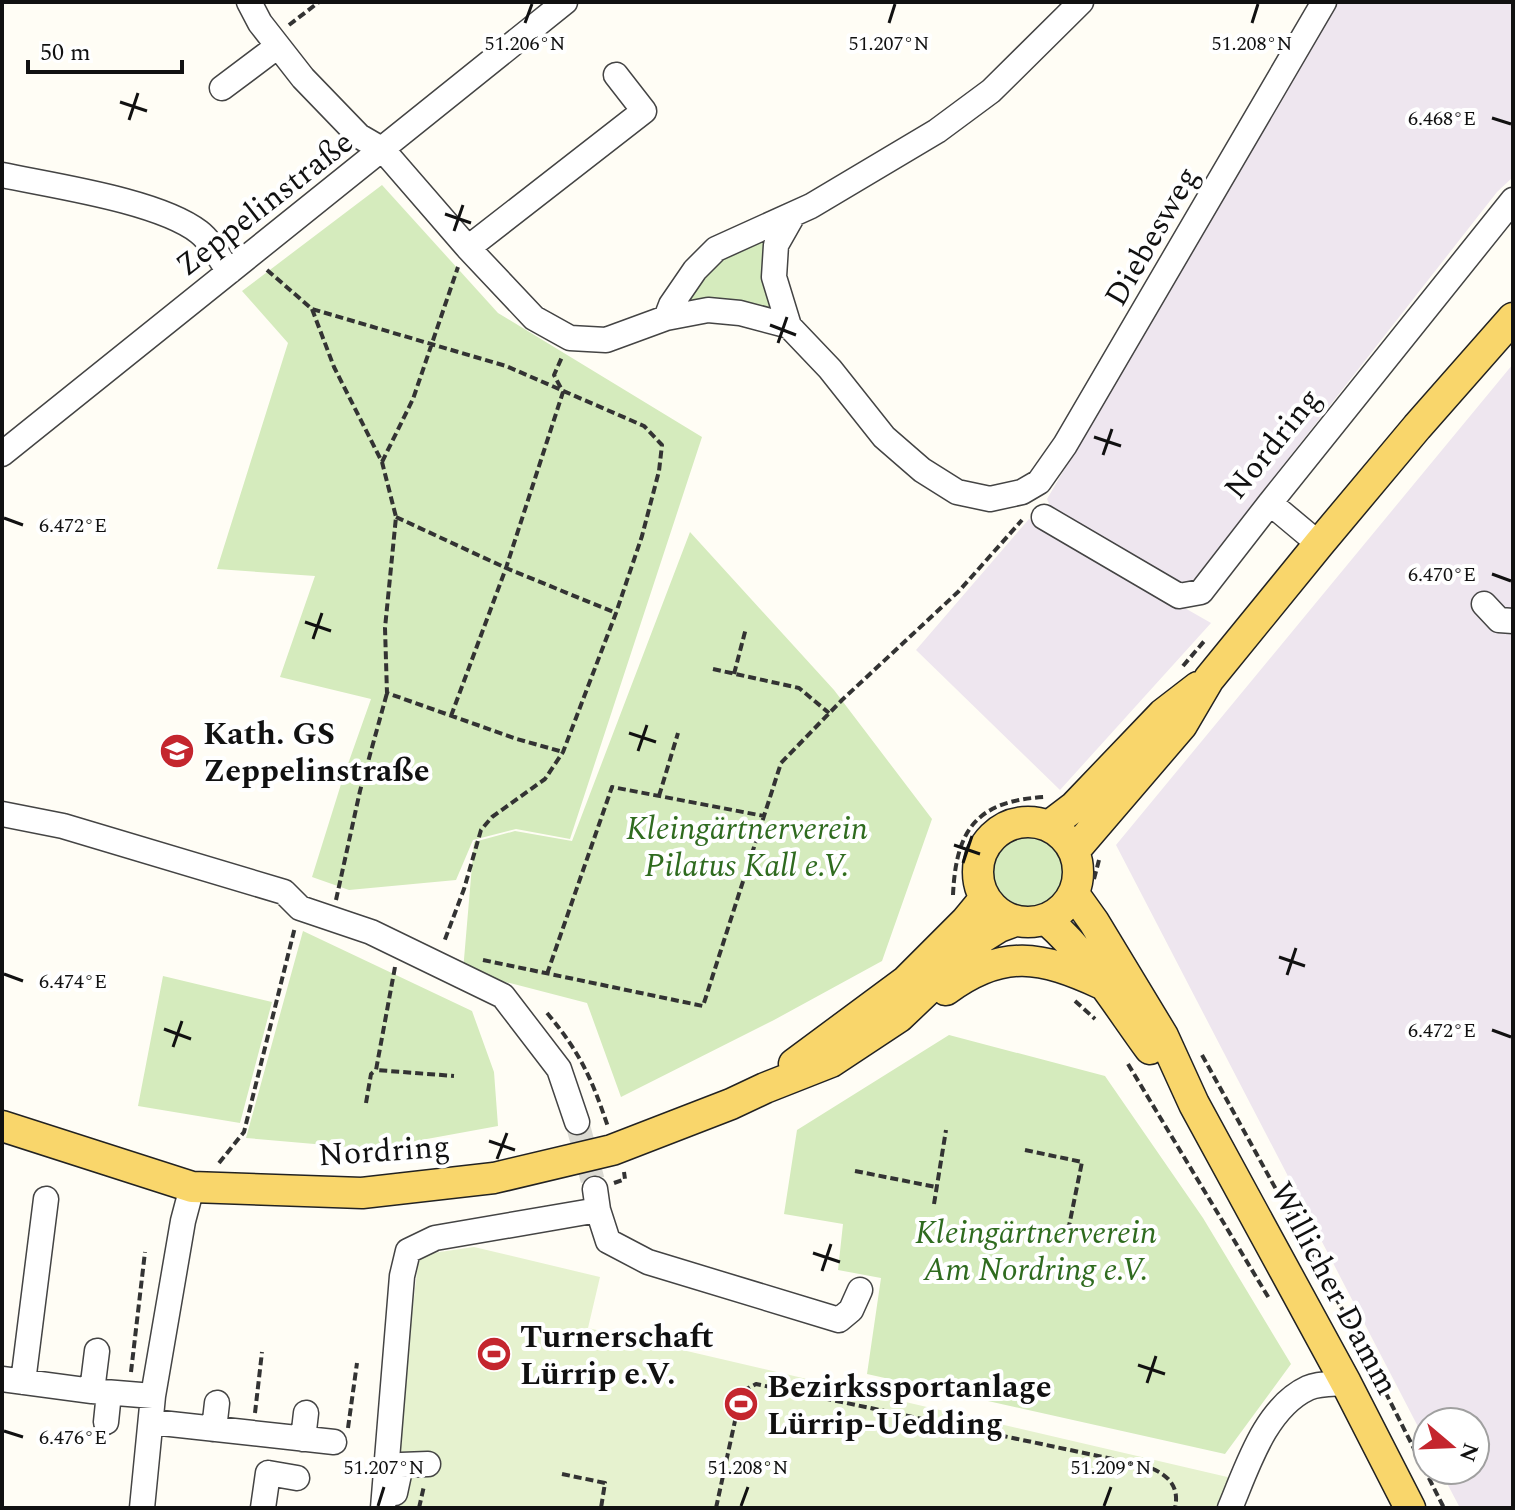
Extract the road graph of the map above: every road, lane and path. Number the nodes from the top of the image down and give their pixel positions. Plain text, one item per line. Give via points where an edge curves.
1 (249, 2) edge
2 (319, 2) edge
3 (565, 2) edge
4 (1081, 2) edge
5 (1324, 2) edge
6 (275, 42) junction
7 (616, 75) dead end
8 (222, 88) dead end
9 (383, 150) junction
10 (2, 175) edge
11 (1513, 200) edge
12 (793, 215) junction
13 (468, 248) junction
14 (251, 255) junction
15 (229, 272) junction
16 (312, 309) junction
17 (666, 318) junction
18 (1513, 318) edge
19 (789, 326) junction
20 (570, 338) junction
21 (434, 345) junction
22 (563, 392) junction
23 (2, 454) edge
24 (382, 462) junction
25 (1270, 503) junction
26 (1032, 506) junction
27 (396, 517) junction
28 (1319, 544) junction
29 (506, 568) junction
30 (1484, 604) dead end
31 (616, 613) junction
32 (1513, 621) edge
33 (746, 628) dead end
34 (713, 669) dead end
35 (734, 674) junction
36 (1209, 679) junction
37 (387, 693) junction
38 (829, 713) junction
39 (451, 716) junction
40 (678, 733) dead end
41 (563, 752) junction
42 (659, 796) junction
43 (1048, 812) junction
44 (2, 814) edge
45 (764, 816) junction
46 (1088, 852) junction
47 (1086, 892) junction
48 (985, 898) junction
49 (953, 903) dead end
50 (300, 908) junction
51 (330, 918) junction
52 (1047, 920) junction
53 (1015, 921) junction
54 (443, 944) dead end
55 (399, 945) junction
56 (448, 969) junction
57 (547, 974) junction
58 (1106, 985) junction
59 (1067, 996) dead end
60 (899, 1017) junction
61 (1100, 1024) dead end
62 (1201, 1053) dead end
63 (1127, 1062) dead end
64 (376, 1070) junction
65 (454, 1076) dead end
66 (765, 1088) junction
67 (366, 1103) dead end
68 (1194, 1104) junction
69 (577, 1122) tunnel mouth
70 (2, 1126) edge
71 (946, 1130) dead end
72 (1025, 1150) dead end
73 (217, 1164) dead end
74 (855, 1171) dead end
75 (192, 1187) junction
76 (936, 1187) junction
77 (46, 1199) dead end
78 (934, 1204) dead end
79 (1068, 1231) dead end
80 (145, 1252) dead end
81 (860, 1290) dead end
82 (1272, 1304) dead end
83 (97, 1351) dead end
84 (262, 1352) dead end
85 (357, 1363) dead end
86 (12, 1380) edge
87 (1346, 1383) junction
88 (121, 1394) junction
89 (217, 1403) dead end
90 (306, 1413) dead end
91 (106, 1422) dead end
92 (152, 1422) junction
93 (214, 1429) junction
94 (253, 1433) junction
95 (303, 1439) junction
96 (334, 1442) joint
97 (428, 1464) dead end
98 (562, 1474) dead end
99 (297, 1478) dead end
100 (142, 1508) edge
101 (263, 1508) edge
102 (385, 1508) edge
103 (601, 1508) edge
104 (716, 1508) edge
105 (1175, 1508) edge
106 (1230, 1508) edge
107 (1410, 1508) edge
108 (1444, 1508) edge

1 - 6 street
2 - 6 path
3 - 9 street, Zeppelinstraße
4 - 12 street via 991,91 937,131
5 - 26 street, Diebesweg via 1039,482
6 - 8 street
6 - 9 street via 359,136
7 - 13 street via 644,111
9 - 13 street
9 - 14 street, Zeppelinstraße
10 - 15 street via 178,218 202,234
11 - 25 street, Nordring
12 - 17 street via 716,249 695,270
12 - 19 street via 776,245 774,277
13 - 20 street via 534,318
13 - 21 path via 453,278
14 - 15 street, Zeppelinstraße
14 - 16 path
15 - 23 street, Zeppelinstraße
16 - 21 path
16 - 24 path via 334,367
17 - 19 street via 708,310
17 - 20 street via 606,340
18 - 28 main road
19 - 26 street via 884,437 922,470 957,492
20 - 22 path via 554,375
21 - 22 path via 506,366
21 - 24 path
22 - 29 path
22 - 31 path via 644,426 662,445 646,523
24 - 27 path
25 - 26 street, Nordring via 1201,592 1179,596
25 - 28 street
26 - 38 path via 959,591
27 - 29 path
27 - 37 path via 385,628
28 - 36 main road
29 - 31 path
29 - 39 path
30 - 32 street via 1499,620
31 - 41 path
33 - 35 path
34 - 35 path
35 - 38 path via 799,688
36 - 43 main road via 1163,714 1074,807
36 - 46 main road via 1182,725 1092,828
37 - 39 path
37 - 51 path
38 - 45 path via 781,763
39 - 41 path
40 - 42 path
41 - 54 path via 545,779 481,830
42 - 45 path
42 - 57 path via 612,787
43 - 46 main road via 1060,832
43 - 48 main road via 990,839 978,868
43 - 49 path via 1032,798 989,808 964,834 954,865
44 - 50 street via 233,875 284,892
45 - 57 path via 703,1006
46 - 47 path via 1093,879
46 - 47 main road via 1079,865
47 - 52 main road
47 - 68 main road, Willicher Damm via 1094,922 1163,1036
48 - 53 main road
48 - 66 main road, Nordring via 906,981
50 - 51 street
50 - 73 path via 244,1132
51 - 55 street
52 - 53 main road
52 - 58 main road, Willicher Damm
53 - 60 main road, Nordring via 983,937
55 - 56 street
55 - 64 path
56 - 57 path via 481,960
56 - 69 street via 503,996 559,1069
58 - 60 main road via 1043,961 1008,960 976,970
58 - 68 main road, Willicher Damm
59 - 61 path
60 - 66 main road, Nordring via 831,1062
62 - 108 path via 1358,1338
63 - 82 path
64 - 65 path
64 - 67 path
66 - 75 main road, Nordring via 612,1150 494,1178 362,1193
68 - 87 main road, Willicher Damm
70 - 75 main road, Nordring
71 - 76 path
72 - 79 path via 1082,1162
74 - 76 path
75 - 88 street
76 - 78 path
77 - 86 street
80 - 88 path
81 - 102 street via 851,1310 839,1320 648,1262 608,1241 597,1200 435,1238 408,1251 402,1276
83 - 88 street
84 - 94 path
85 - 96 path via 347,1436
86 - 88 street
87 - 106 street via 1309,1387 1284,1404 1250,1455
87 - 107 main road, Willicher Damm
88 - 91 street
88 - 92 street
89 - 93 street
90 - 95 street
92 - 93 street
92 - 100 street
93 - 94 street
94 - 95 street
95 - 96 street
97 - 102 street via 401,1465 391,1506
98 - 103 path via 605,1483
99 - 101 street via 268,1473
104 - 105 path via 740,1398 756,1384 1146,1466 1176,1489

